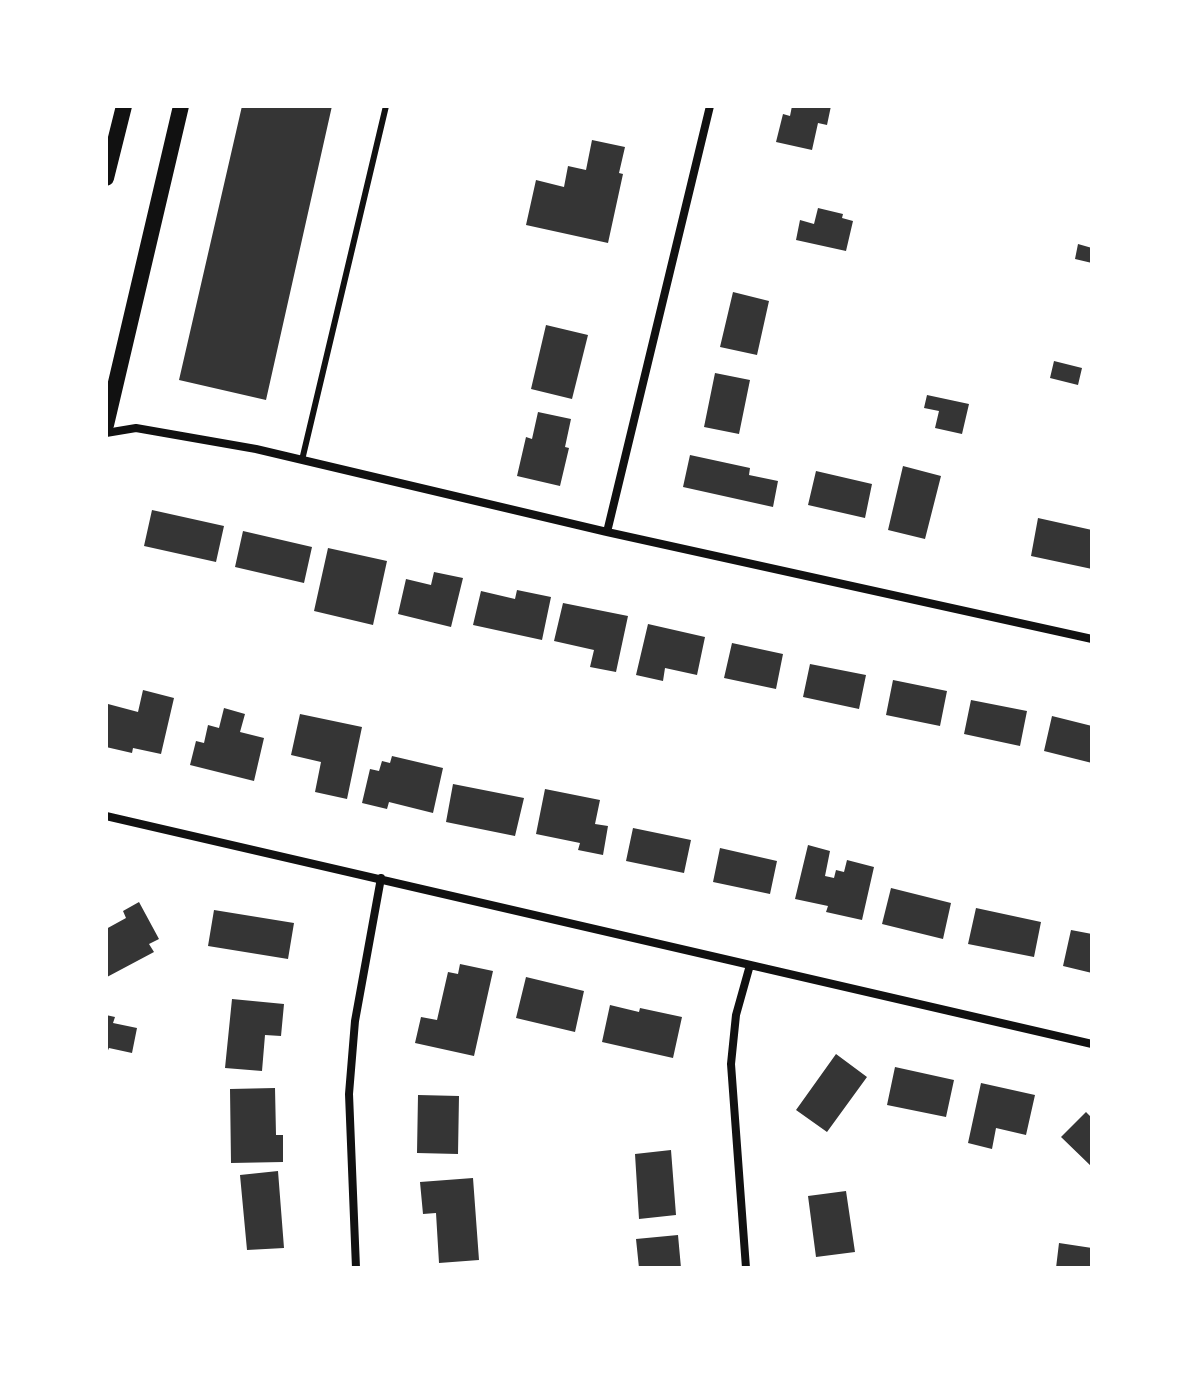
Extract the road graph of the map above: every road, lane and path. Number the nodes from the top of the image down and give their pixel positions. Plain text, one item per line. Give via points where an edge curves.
1 (124, 106) edge
2 (181, 106) edge
3 (386, 106) edge
4 (710, 106) edge
5 (106, 178) edge
6 (106, 425) edge
7 (106, 433) edge
8 (302, 460) junction
9 (607, 532) junction
10 (1092, 639) edge
11 (106, 816) edge
12 (381, 878) junction
13 (750, 965) junction
14 (1092, 1044) edge
15 (356, 1268) edge
16 (746, 1268) edge

1 - 5 main road
2 - 6 main road
3 - 8 lane
4 - 9 street
7 - 8 street via 136,428
8 - 9 street
9 - 10 street
11 - 12 street
12 - 13 street
12 - 15 street via 355,1021 349,1094
13 - 14 street
13 - 16 street via 736,1015 731,1064

